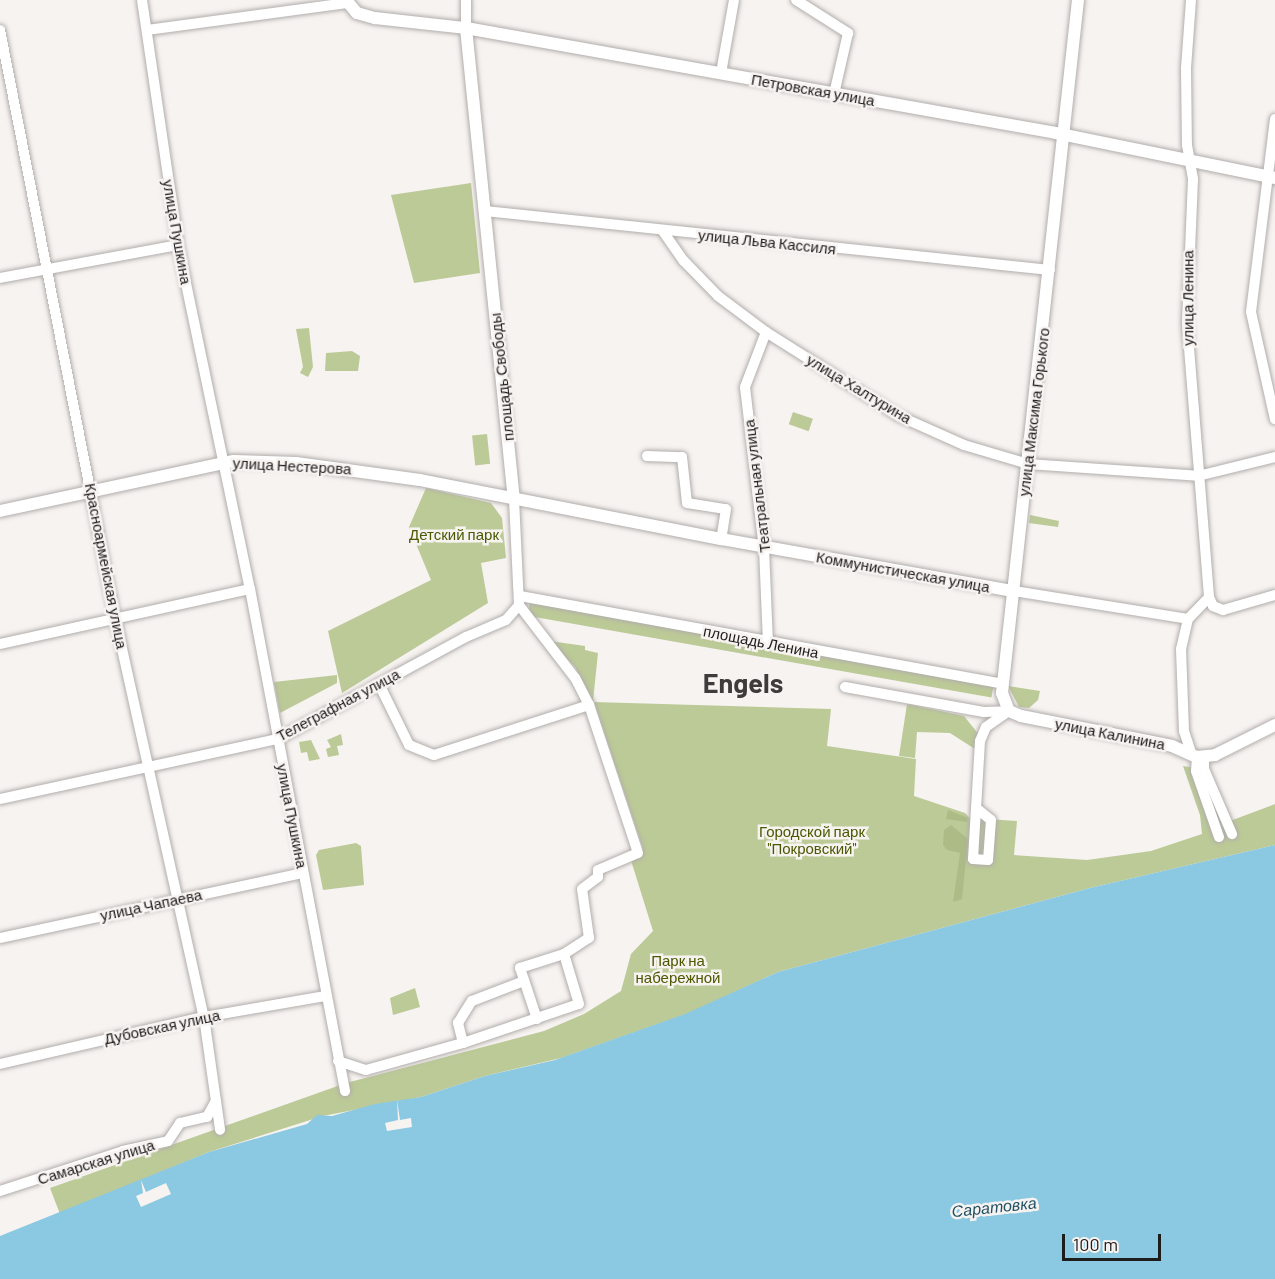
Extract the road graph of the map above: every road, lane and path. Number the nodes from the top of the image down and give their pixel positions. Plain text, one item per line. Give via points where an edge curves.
1 (142, 0) edge
2 (466, 0) edge
3 (734, 0) edge
4 (796, 0) edge
5 (1078, 0) edge
6 (1191, 0) edge
7 (348, 4) edge
8 (466, 28) junction
9 (0, 30) edge
10 (147, 30) junction
11 (721, 73) junction
12 (834, 94) junction
13 (1275, 119) edge
14 (1066, 135) junction
15 (1192, 158) junction
16 (1272, 178) edge
17 (485, 211) junction
18 (662, 230) junction
19 (178, 245) junction
20 (47, 270) junction
21 (1050, 270) junction
22 (0, 278) edge
23 (766, 332) junction
24 (1275, 419) edge
25 (646, 456) dead end
26 (1275, 457) edge
27 (222, 463) junction
28 (1028, 464) junction
29 (1198, 476) junction
30 (92, 491) junction
31 (514, 498) junction
32 (0, 511) edge
33 (721, 539) junction
34 (764, 548) junction
35 (250, 589) junction
36 (1014, 591) junction
37 (1275, 595) edge
38 (1209, 597) junction
39 (520, 601) junction
40 (115, 617) junction
41 (1188, 619) junction
42 (768, 643) junction
43 (0, 644) edge
44 (379, 684) junction
45 (1002, 684) junction
46 (845, 687) dead end
47 (589, 705) junction
48 (1010, 711) junction
49 (1275, 725) edge
50 (278, 739) junction
51 (1198, 756) junction
52 (148, 766) junction
53 (0, 799) edge
54 (1222, 805) junction
55 (976, 808) dead end
56 (1210, 809) junction
57 (1232, 834) dead end
58 (1219, 837) dead end
59 (303, 873) junction
60 (177, 899) junction
61 (0, 938) edge
62 (564, 954) junction
63 (524, 981) junction
64 (326, 996) junction
65 (204, 1017) junction
66 (537, 1019) junction
67 (463, 1043) junction
68 (338, 1061) junction
69 (0, 1064) edge
70 (345, 1091) dead end
71 (216, 1101) junction
72 (220, 1130) dead end
73 (0, 1191) edge

1 - 10 street, улица Пушкина
2 - 8 street
3 - 11 street
4 - 12 street via 848,33
5 - 14 main road, улица Максима Горького
6 - 15 street, улица Ленина via 1186,68 1187,145
7 - 8 main road, Петровская улица via 375,18
7 - 10 street
8 - 11 main road, Петровская улица
8 - 17 main road, площадь Свободы
9 - 20 street, Красноармейская улица
10 - 19 street, улица Пушкина
11 - 12 main road, Петровская улица
12 - 14 main road, Петровская улица
13 - 16 street
14 - 15 main road, Петровская улица
14 - 21 main road, улица Максима Горького
15 - 16 main road, Петровская улица
15 - 29 street, улица Ленина via 1186,322
16 - 24 street via 1251,312
17 - 18 street, улица Льва Кассиля
17 - 31 main road, площадь Свободы
18 - 21 street, улица Льва Кассиля
18 - 23 street, улица Халтурина via 684,261 718,296
19 - 20 street
19 - 27 street, улица Пушкина
20 - 22 street
20 - 30 street, Красноармейская улица
21 - 28 main road, улица Максима Горького
23 - 28 street, улица Халтурина via 899,416 964,445
23 - 34 street, Театральная улица via 745,387
25 - 33 street via 682,457 687,503 726,509
26 - 29 street, улица Халтурина
27 - 30 main road, улица Нестерова
27 - 31 main road, улица Нестерова via 241,460 355,469
27 - 35 street, улица Пушкина
28 - 29 street, улица Халтурина
28 - 36 main road, улица Максима Горького
29 - 38 street, улица Ленина
30 - 32 main road, улица Нестерова
30 - 40 street, Красноармейская улица
31 - 33 main road, Коммунистическая улица
31 - 39 street, площадь Свободы
33 - 34 main road, Коммунистическая улица
34 - 36 main road, Коммунистическая улица
34 - 42 street, Театральная улица
35 - 40 street
35 - 50 street, улица Пушкина
36 - 41 street, Коммунистическая улица
36 - 45 main road, улица Максима Горького
37 - 38 street via 1223,610 1214,606
38 - 41 street
39 - 42 street, площадь Ленина
39 - 44 street, Телеграфная улица via 506,620
39 - 47 street via 575,678
40 - 43 street
40 - 52 street, Красноармейская улица
41 - 51 street via 1181,649 1184,731
42 - 45 street, площадь Ленина
44 - 47 street via 409,745 434,755
44 - 50 street, Телеграфная улица
45 - 48 main road, улица Максима Горького
46 - 48 street via 984,712
47 - 62 street via 638,853 598,870 598,877 582,889 590,938
48 - 51 main road, улица Калинина via 1172,746
48 - 55 street via 986,727 980,741
49 - 51 main road
50 - 52 street, Телеграфная улица
50 - 59 street, улица Пушкина
51 - 54 street
51 - 56 street via 1196,771
52 - 53 street, Телеграфная улица
52 - 60 street, Красноармейская улица
54 - 56 street
54 - 57 street
56 - 58 street
59 - 60 street, улица Чапаева
59 - 64 street, улица Пушкина
60 - 61 street, улица Чапаева
60 - 65 street, Красноармейская улица
62 - 63 street via 520,968
62 - 66 street via 579,1004
63 - 66 street
63 - 67 street via 472,1001 458,1023
64 - 65 street, Дубовская улица
64 - 68 street, улица Пушкина
65 - 69 street, Дубовская улица
65 - 71 street, Красноармейская улица
66 - 67 street
67 - 68 street via 366,1070
68 - 70 street, улица Пушкина
71 - 72 street
71 - 73 street, Самарская улица via 207,1117 180,1123 168,1141 123,1151

